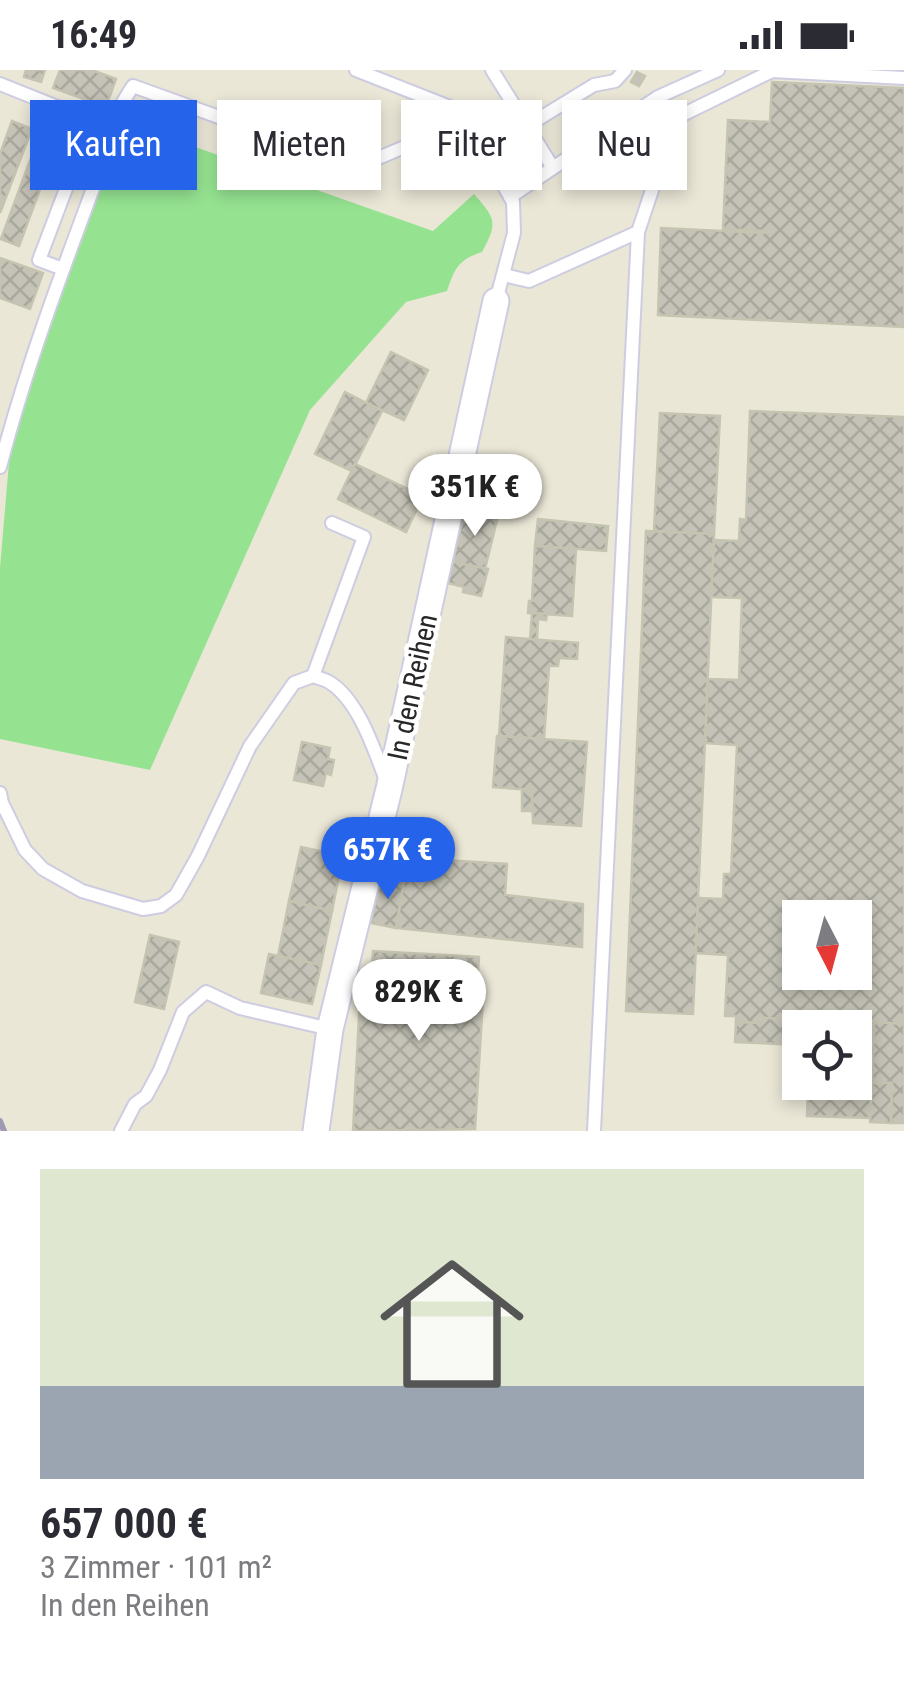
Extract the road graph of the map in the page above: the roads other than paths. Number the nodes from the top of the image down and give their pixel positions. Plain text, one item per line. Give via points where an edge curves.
1 (356, 70) edge
2 (492, 70) edge
3 (625, 70) edge
4 (718, 70) edge
5 (904, 78) edge
6 (0, 84) edge
7 (41, 100) edge
8 (124, 100) edge
9 (171, 100) edge
10 (511, 100) edge
11 (197, 109) edge
12 (542, 117) edge
13 (401, 148) edge
14 (542, 150) edge
15 (553, 168) junction
16 (66, 190) edge
17 (92, 190) edge
18 (510, 196) junction
19 (638, 232) junction
20 (63, 269) junction
21 (504, 275) junction
22 (496, 301) joint
23 (0, 468) edge
24 (332, 522) dead end
25 (313, 676) junction
26 (389, 789) junction
27 (0, 793) edge
28 (330, 1029) junction
29 (121, 1131) edge
30 (316, 1131) edge
31 (594, 1131) edge

1 - 18 lane via 450,107 472,149
2 - 10 lane
3 - 12 lane
4 - 15 lane via 658,98
5 - 19 lane via 772,70 676,118
6 - 7 lane
8 - 9 lane via 133,86
11 - 13 lane via 357,168
14 - 15 lane
15 - 18 lane
16 - 20 lane via 39,260
17 - 20 lane
18 - 21 lane via 514,233
19 - 21 lane via 529,282
19 - 31 lane
20 - 23 lane
21 - 22 lane
22 - 26 street, In den Reihen
24 - 25 lane via 364,537
25 - 26 lane via 330,682 351,704
25 - 27 lane via 294,684 250,746 198,856 176,895 160,906 146,910 82,891 43,869 25,850
26 - 28 street, In den Reihen
28 - 29 lane via 240,1008 206,992 184,1012 160,1070
28 - 30 street, In den Reihen

